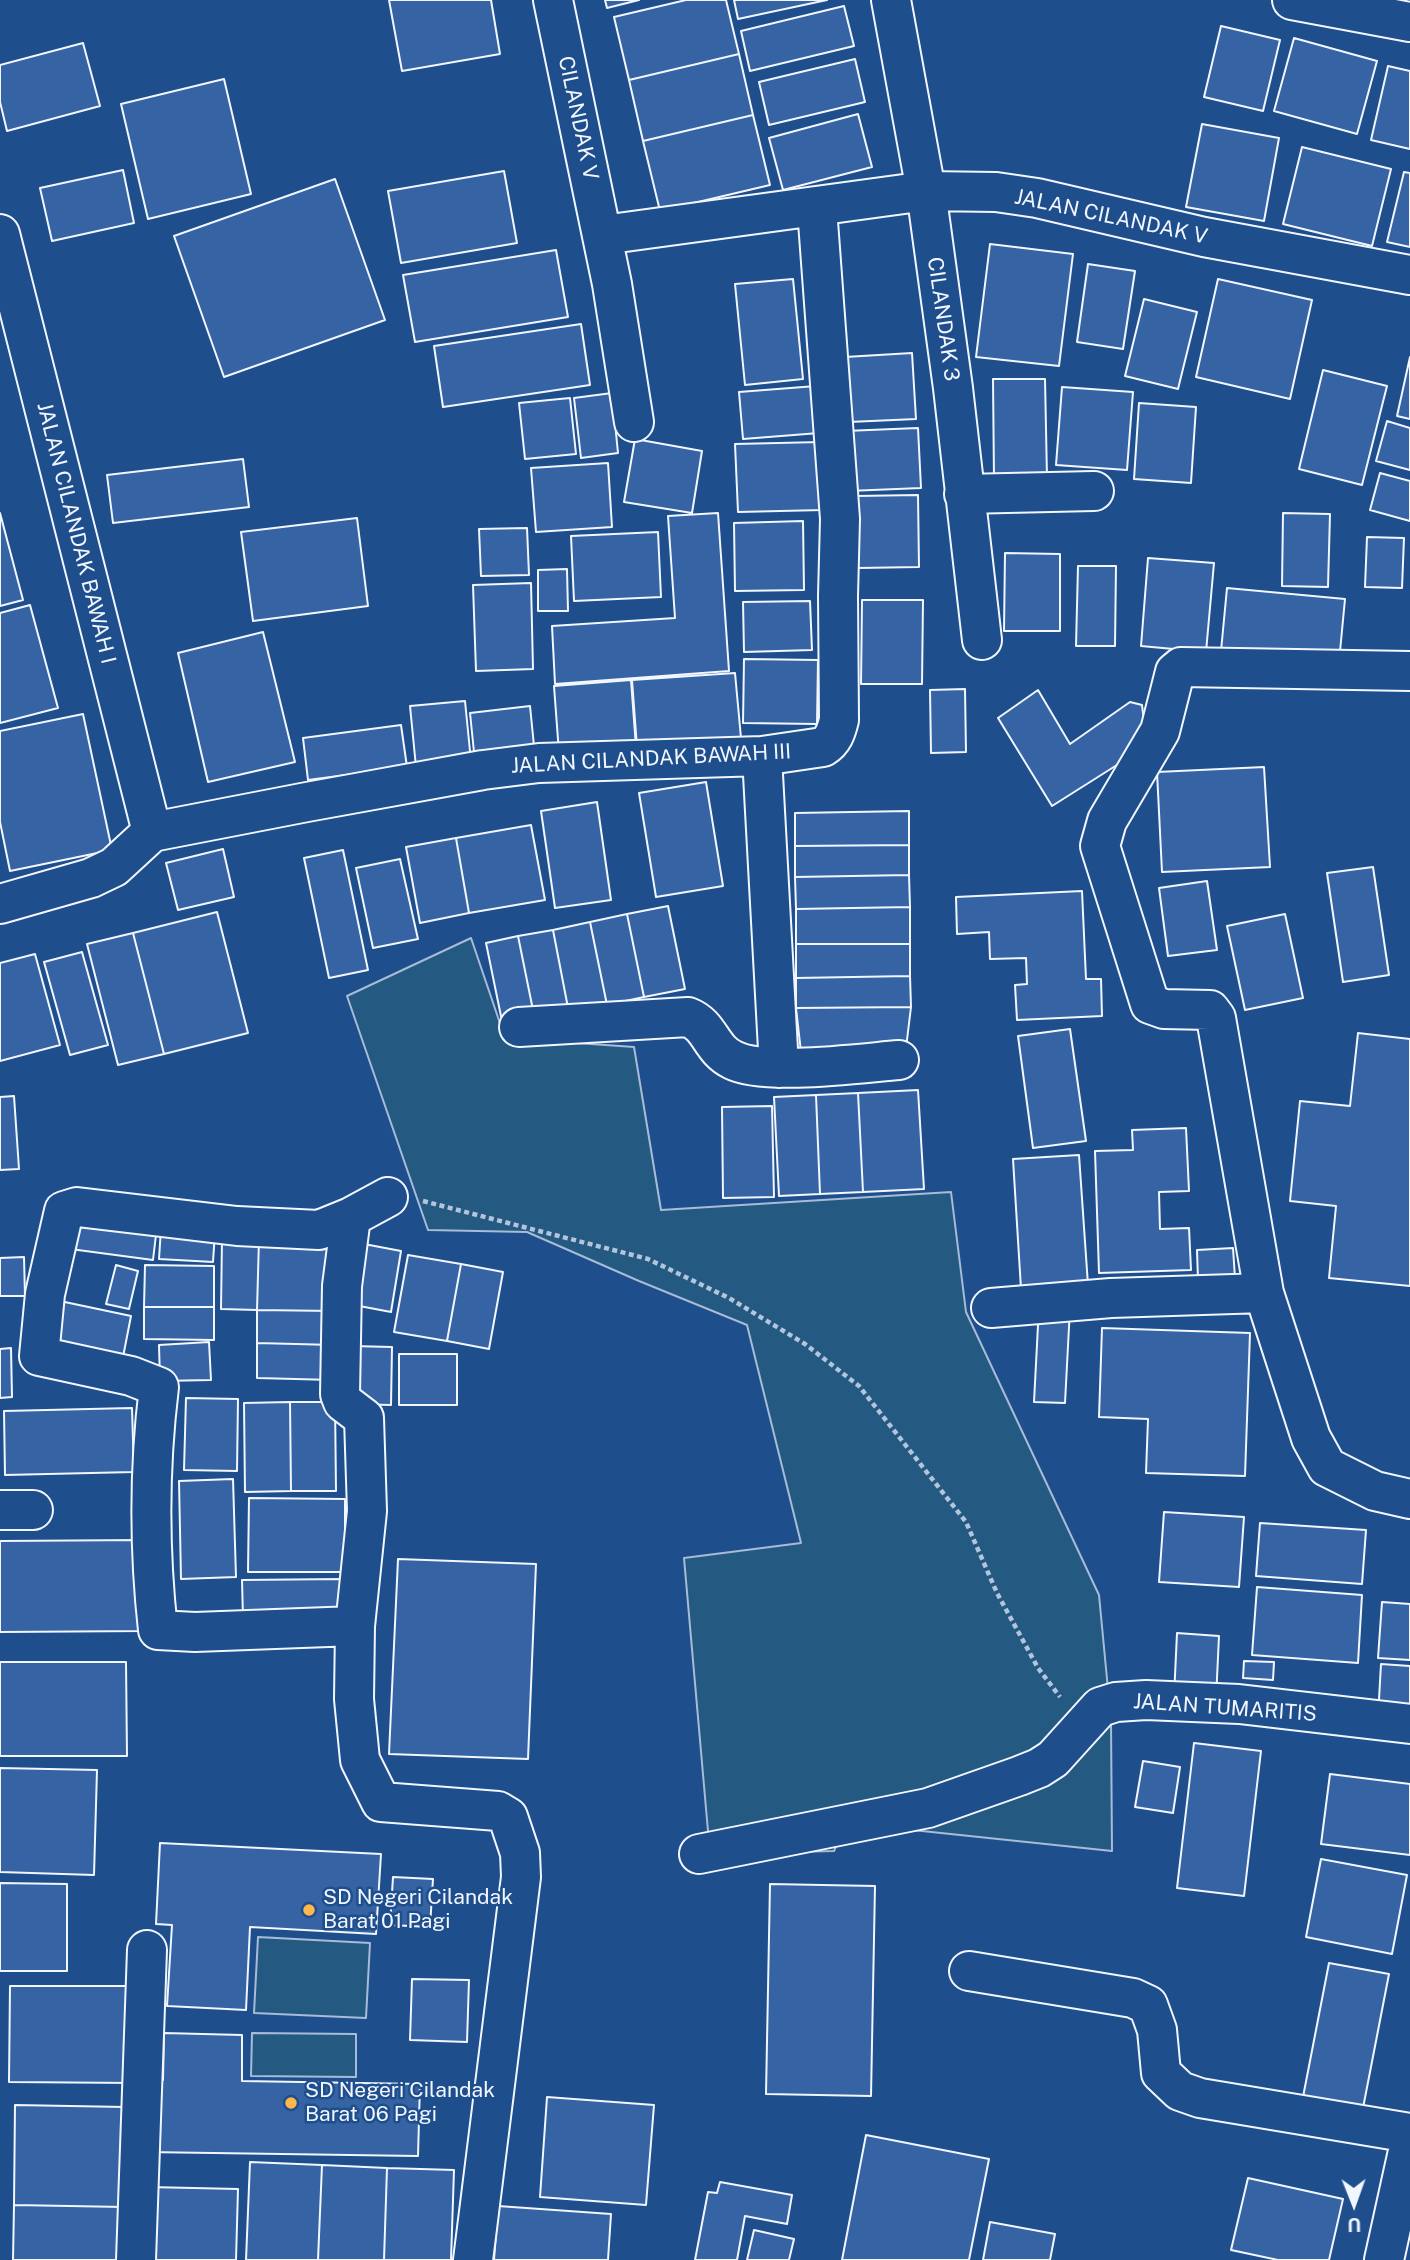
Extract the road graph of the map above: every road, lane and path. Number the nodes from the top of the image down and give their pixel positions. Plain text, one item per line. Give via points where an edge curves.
1 (553, 0) edge
2 (891, 0) edge
3 (1292, 0) edge
4 (1410, 22) edge
5 (926, 191) junction
6 (817, 208) junction
7 (0, 234) edge
8 (603, 235) junction
9 (1410, 275) edge
10 (634, 422) dead end
11 (1094, 491) dead end
12 (964, 494) junction
13 (982, 640) dead end
14 (1410, 671) edge
15 (762, 756) junction
16 (152, 832) junction
17 (0, 904) edge
18 (519, 1027) dead end
19 (899, 1060) dead end
20 (779, 1068) junction
21 (388, 1197) joint
22 (351, 1217) junction
23 (1264, 1293) junction
24 (991, 1308) dead end
25 (1410, 1499) edge
26 (355, 1626) junction
27 (1410, 1724) edge
28 (1082, 1726) junction
29 (699, 1854) dead end
30 (147, 1950) dead end
31 (969, 1971) dead end
32 (1410, 2133) edge
33 (1410, 2142) edge
34 (136, 2260) edge
35 (473, 2260) edge
36 (1384, 2260) edge

1 - 8 street, CILANDAK V
2 - 5 street, CILANDAK 3
3 - 4 street
5 - 6 street, JALAN CILANDAK V
5 - 9 street, JALAN CILANDAK V via 1037,198 1204,237
5 - 12 street, CILANDAK 3
6 - 8 street, JALAN CILANDAK V
6 - 15 street, JALAN CILANDAK BAWAH III via 840,519 839,720 832,740 823,747
7 - 16 street, JALAN CILANDAK BAWAH I
8 - 10 street, CILANDAK V
11 - 12 street
12 - 13 street, CILANDAK 3
14 - 23 street via 1181,667 1175,672 1160,731 1101,838 1102,854 1150,1004 1164,1009 1210,1010 1216,1018
15 - 16 street, JALAN CILANDAK BAWAH III via 539,763
15 - 20 street
16 - 17 street via 114,867
18 - 20 street via 688,1017 700,1022 722,1054 736,1062
19 - 20 street
21 - 22 street
21 - 28 path via 428,1202 648,1259 729,1298 805,1344 859,1386 966,1522 997,1593 1038,1668
22 - 26 street via 342,1286 340,1394 343,1402 364,1418 367,1511
22 - 26 street via 319,1230 237,1226 77,1207 64,1211 45,1294 39,1356 131,1376 159,1387 151,1509 158,1630
23 - 24 street
23 - 25 street via 1311,1437 1327,1467 1375,1491
26 - 35 street via 354,1699 360,1760 381,1802 498,1811 508,1817 520,1853
27 - 28 street, JALAN TUMARITIS via 1239,1704 1131,1701 1100,1707
28 - 29 street, JALAN TUMARITIS via 1039,1768 928,1808
30 - 34 street
31 - 32 street via 1133,1998 1148,2005 1157,2030 1161,2073 1180,2091
33 - 36 street

